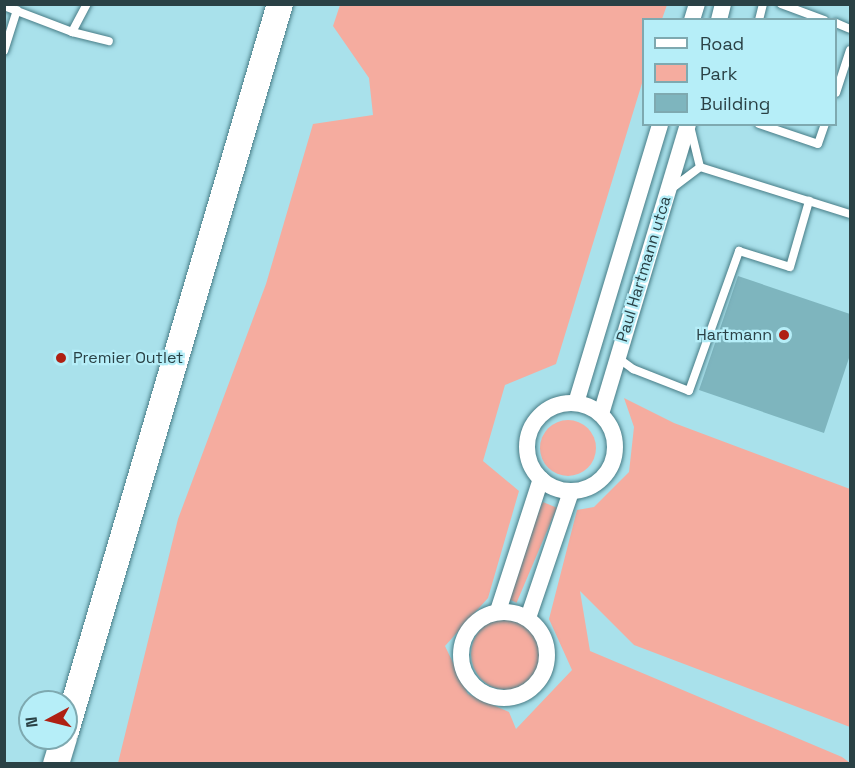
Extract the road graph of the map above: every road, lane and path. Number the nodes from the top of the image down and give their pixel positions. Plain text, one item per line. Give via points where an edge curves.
1 (87, 4) edge
2 (280, 4) edge
3 (782, 4) edge
4 (4, 6) edge
5 (17, 10) junction
6 (820, 18) edge
7 (72, 32) junction
8 (109, 41) dead end
9 (850, 50) edge
10 (4, 51) edge
11 (837, 90) edge
12 (659, 126) edge
13 (688, 126) edge
14 (690, 126) edge
15 (765, 126) edge
16 (824, 126) edge
17 (700, 167) junction
18 (668, 191) junction
19 (809, 201) junction
20 (850, 214) edge
21 (618, 358) junction
22 (576, 403) junction
23 (601, 414) junction
24 (541, 479) junction
25 (571, 492) junction
26 (498, 611) junction
27 (528, 618) junction
28 (78, 690) edge

1 - 7 lane
2 - 28 main road
3 - 6 lane
4 - 5 lane
5 - 7 lane
5 - 10 lane
7 - 8 lane
9 - 11 lane
12 - 22 street, Paul Hartmann utca
13 - 18 street, Paul Hartmann utca
14 - 17 lane
15 - 16 lane via 818,144
17 - 18 lane
17 - 19 lane
18 - 21 street, Paul Hartmann utca
19 - 20 lane
19 - 21 lane via 790,267 739,251 689,391 633,369
21 - 23 street, Paul Hartmann utca
22 - 23 street
22 - 24 street via 555,406 538,417 530,430 528,456
23 - 25 street via 613,432 616,448 612,466 598,483
24 - 25 street via 554,488
24 - 26 street
25 - 27 street
26 - 27 street
26 - 27 street via 479,619 467,631 462,645 464,673 485,694 506,699 521,695 543,675 548,652 544,637

